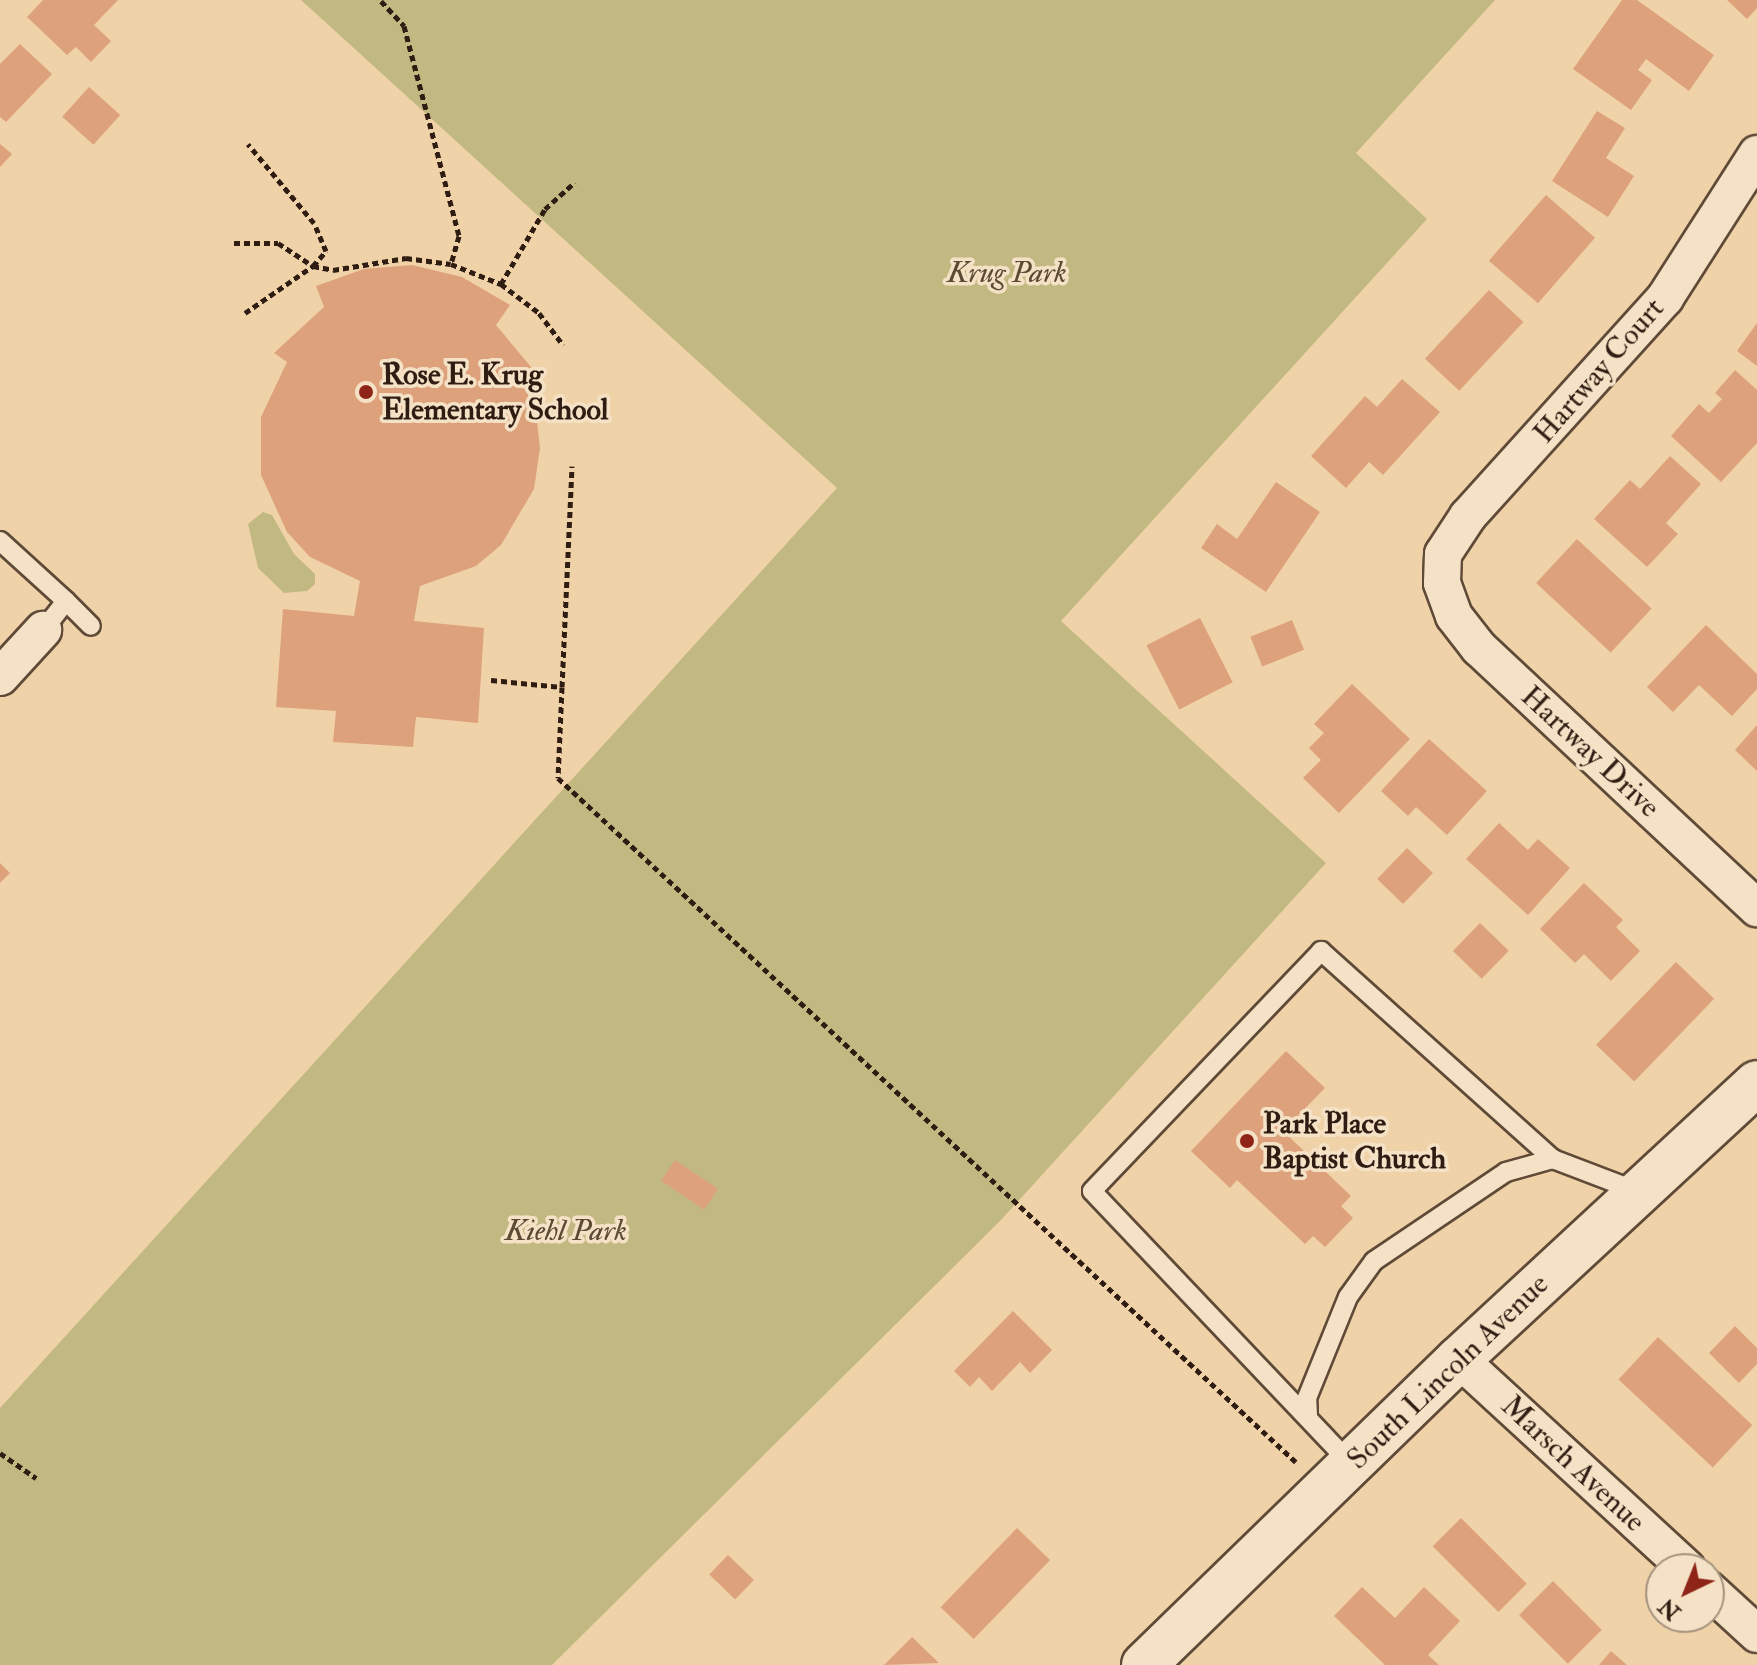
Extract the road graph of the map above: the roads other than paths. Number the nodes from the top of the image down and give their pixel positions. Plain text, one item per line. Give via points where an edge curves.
1 (1757, 154) edge
2 (0, 541) edge
3 (1442, 583) joint
4 (66, 601) junction
5 (91, 626) dead end
6 (43, 630) joint
7 (0, 677) edge
8 (1757, 908) edge
9 (1757, 1083) edge
10 (1553, 1159) junction
11 (1639, 1192) junction
12 (1459, 1359) junction
13 (1308, 1415) junction
14 (1351, 1464) junction
15 (1670, 1553) edge
16 (1725, 1605) edge
17 (1757, 1634) edge
18 (1144, 1665) edge

1 - 3 street, Hartway Court via 1665,298 1468,516 1443,554
2 - 4 lane
3 - 8 street, Hartway Drive via 1454,616 1479,648
4 - 5 lane
4 - 6 lane
6 - 7 street
9 - 11 street, South Lincoln Avenue
10 - 11 lane
10 - 13 lane via 1506,1172 1374,1261 1342,1311 1307,1398
10 - 13 lane via 1321,951 1310,962 1092,1191
11 - 12 street, South Lincoln Avenue
12 - 14 street, South Lincoln Avenue
12 - 15 street, Marsch Avenue
13 - 14 lane
14 - 18 street, South Lincoln Avenue
16 - 17 street

